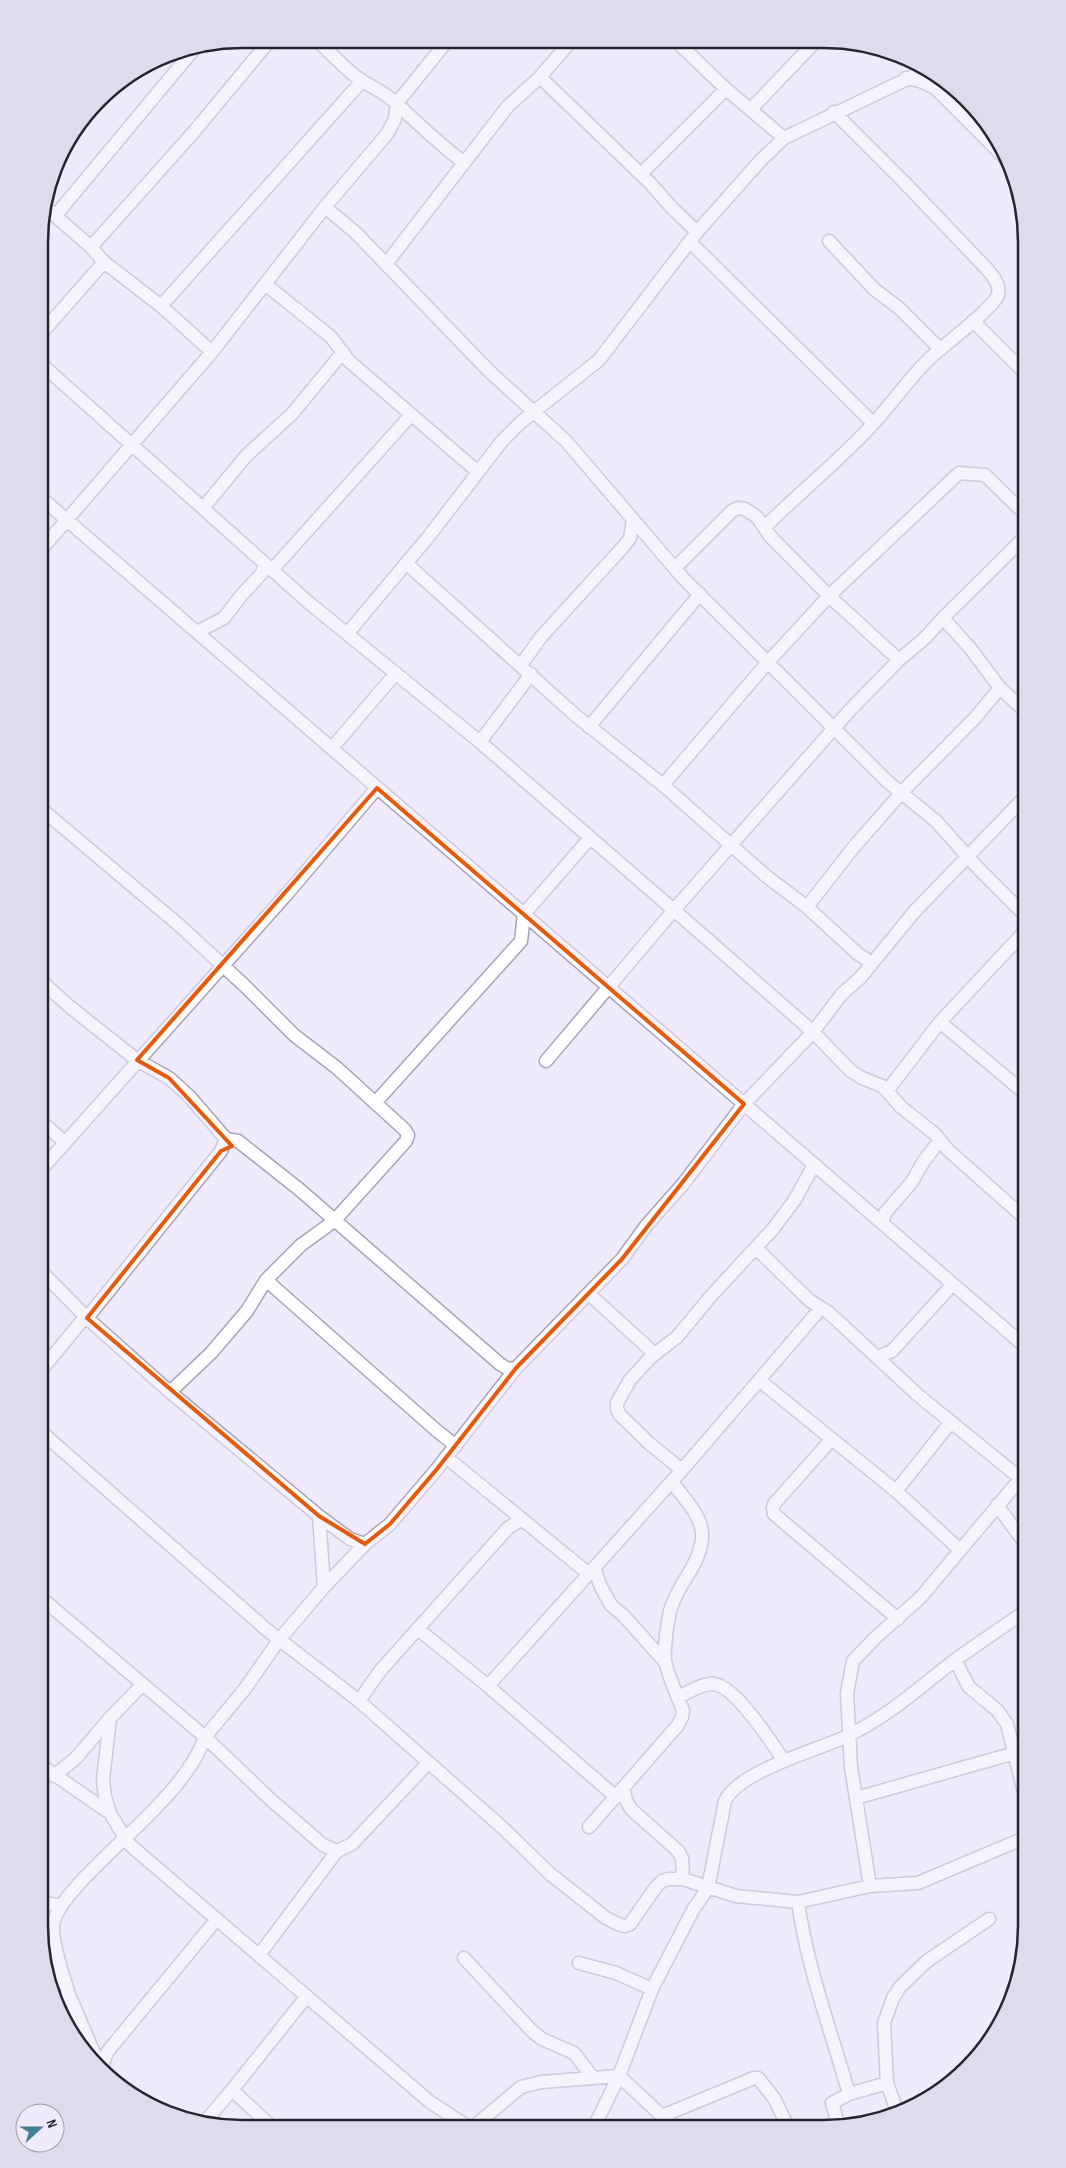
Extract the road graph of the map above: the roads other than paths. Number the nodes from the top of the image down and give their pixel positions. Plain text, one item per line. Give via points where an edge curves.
1 (264, 48) edge
2 (326, 48) edge
3 (442, 48) edge
4 (565, 48) edge
5 (687, 48) edge
6 (809, 48) edge
7 (190, 54) edge
8 (919, 73) edge
9 (540, 77) junction
10 (906, 78) junction
11 (362, 81) junction
12 (935, 82) edge
13 (941, 87) edge
14 (726, 89) junction
15 (397, 104) junction
16 (751, 109) junction
17 (834, 112) junction
18 (784, 138) junction
19 (990, 141) edge
20 (464, 164) junction
21 (641, 174) junction
22 (325, 208) junction
23 (50, 211) edge
24 (56, 215) junction
25 (693, 237) junction
26 (829, 240) dead end
27 (92, 247) junction
28 (104, 262) junction
29 (386, 264) junction
30 (266, 284) junction
31 (161, 306) junction
32 (972, 321) junction
33 (48, 326) edge
34 (940, 349) junction
35 (212, 352) junction
36 (343, 352) junction
37 (1018, 366) edge
38 (48, 370) edge
39 (534, 411) junction
40 (411, 415) junction
41 (873, 424) junction
42 (133, 444) junction
43 (478, 472) junction
44 (48, 504) edge
45 (202, 508) junction
46 (1018, 508) edge
47 (67, 520) junction
48 (633, 520) junction
49 (765, 526) junction
50 (645, 535) junction
51 (630, 538) junction
52 (48, 542) edge
53 (1018, 544) edge
54 (406, 563) junction
55 (269, 567) junction
56 (675, 568) junction
57 (700, 594) junction
58 (829, 596) junction
59 (943, 618) junction
60 (196, 632) junction
61 (347, 634) junction
62 (899, 660) junction
63 (768, 662) junction
64 (521, 665) junction
65 (396, 673) junction
66 (532, 674) junction
67 (1000, 688) junction
68 (1018, 704) edge
69 (589, 727) junction
70 (835, 730) junction
71 (480, 742) junction
72 (332, 748) junction
73 (662, 785) junction
74 (377, 788) junction
75 (902, 792) junction
76 (1018, 804) edge
77 (48, 814) edge
78 (590, 838) junction
79 (732, 846) junction
80 (967, 856) junction
81 (807, 907) junction
82 (1018, 908) edge
83 (673, 911) junction
84 (524, 914) junction
85 (1018, 939) edge
86 (872, 963) junction
87 (221, 965) junction
88 (48, 987) edge
89 (609, 989) junction
90 (940, 1022) junction
91 (813, 1032) junction
92 (137, 1060) junction
93 (546, 1061) dead end
94 (1018, 1087) edge
95 (887, 1091) junction
96 (375, 1103) junction
97 (744, 1104) junction
98 (48, 1128) edge
99 (226, 1139) junction
100 (940, 1140) junction
101 (65, 1142) junction
102 (246, 1149) junction
103 (221, 1151) junction
104 (48, 1162) edge
105 (814, 1164) junction
106 (1018, 1212) edge
107 (880, 1217) junction
108 (334, 1221) junction
109 (756, 1248) junction
110 (48, 1278) edge
111 (266, 1280) junction
112 (953, 1284) junction
113 (589, 1294) junction
114 (821, 1308) junction
115 (86, 1317) junction
116 (1018, 1336) edge
117 (892, 1351) junction
118 (655, 1354) junction
119 (878, 1357) junction
120 (48, 1362) edge
121 (516, 1368) junction
122 (890, 1368) junction
123 (759, 1380) junction
124 (170, 1392) junction
125 (951, 1422) junction
126 (48, 1438) edge
127 (831, 1440) junction
128 (456, 1446) junction
129 (446, 1457) junction
130 (682, 1470) junction
131 (1018, 1470) edge
132 (1018, 1481) edge
133 (672, 1482) junction
134 (896, 1491) junction
135 (997, 1505) junction
136 (319, 1516) junction
137 (522, 1519) junction
138 (1018, 1534) edge
139 (364, 1544) junction
140 (960, 1550) junction
141 (591, 1571) junction
142 (324, 1586) junction
143 (48, 1604) edge
144 (1018, 1616) edge
145 (898, 1619) junction
146 (418, 1630) junction
147 (279, 1640) junction
148 (955, 1660) junction
149 (665, 1662) junction
150 (142, 1685) junction
151 (488, 1686) junction
152 (678, 1697) junction
153 (359, 1701) junction
154 (110, 1718) junction
155 (850, 1735) junction
156 (205, 1737) junction
157 (1015, 1753) junction
158 (784, 1761) junction
159 (428, 1763) junction
160 (1018, 1766) edge
161 (48, 1771) edge
162 (54, 1776) junction
163 (619, 1792) junction
164 (856, 1798) junction
165 (110, 1813) junction
166 (589, 1827) dead end
167 (125, 1838) junction
168 (1018, 1841) edge
169 (337, 1851) junction
170 (683, 1879) junction
171 (870, 1886) junction
172 (708, 1888) junction
173 (798, 1902) junction
174 (48, 1904) edge
175 (61, 1905) junction
176 (217, 1919) junction
177 (989, 1919) dead end
178 (259, 1955) junction
179 (464, 1958) dead end
180 (579, 1963) dead end
181 (60, 1970) junction
182 (56, 1982) edge
183 (652, 1989) junction
184 (307, 1996) junction
185 (70, 1997) junction
186 (61, 1998) edge
187 (94, 2050) junction
188 (108, 2051) junction
189 (96, 2054) edge
190 (107, 2066) edge
191 (619, 2076) junction
192 (593, 2078) junction
193 (887, 2083) junction
194 (232, 2090) junction
195 (849, 2094) junction
196 (896, 2107) edge
197 (662, 2116) junction
198 (208, 2118) edge
199 (264, 2120) edge
200 (458, 2120) edge
201 (481, 2120) edge
202 (597, 2120) edge
203 (666, 2120) edge
204 (785, 2120) edge
205 (837, 2120) edge

1 - 27 street
2 - 11 street
3 - 15 street
4 - 9 street
5 - 14 street
6 - 16 street
7 - 24 street
8 - 10 street
9 - 20 street via 508,106
9 - 21 street
10 - 12 street
10 - 17 street
11 - 15 street via 381,90
11 - 31 street
13 - 19 street
14 - 16 street
14 - 21 street
15 - 20 street
15 - 22 street via 395,119 387,134
16 - 18 street
17 - 18 street
17 - 32 street via 994,278 999,292 997,298
18 - 25 street
20 - 29 street
21 - 25 street
22 - 29 street via 356,233
22 - 30 street
23 - 24 street
24 - 27 street
25 - 39 street via 600,360
25 - 41 street
26 - 34 street via 874,289 900,308
27 - 28 street
28 - 31 street
28 - 33 street
29 - 39 street via 489,371
30 - 35 street
30 - 36 street via 331,337
31 - 35 street
32 - 34 street
32 - 37 street
34 - 41 street
35 - 42 street
36 - 40 street via 349,361
36 - 45 street via 292,414 246,456
38 - 42 street
39 - 43 street via 502,441
39 - 48 street via 566,441
40 - 43 street
40 - 55 street
41 - 49 street
42 - 45 street
42 - 47 street
43 - 54 street
44 - 47 street
45 - 55 street
46 - 58 street via 985,475 959,473
47 - 52 street
47 - 60 street
48 - 50 street
48 - 51 street
49 - 56 street via 750,512 738,508 732,510
49 - 58 street via 770,536
50 - 51 street
50 - 56 street
51 - 64 street via 609,565 540,637
53 - 59 street
54 - 61 street
54 - 64 street
55 - 60 street via 224,618
55 - 61 street
56 - 57 street
57 - 63 street
57 - 69 street
58 - 62 street
58 - 63 street
59 - 62 street
59 - 67 street
60 - 72 street
61 - 65 street
62 - 70 street
63 - 70 street
63 - 73 street
64 - 66 street
65 - 71 street
65 - 72 street
66 - 69 street
66 - 71 street
67 - 68 street
67 - 75 street
69 - 73 street
70 - 75 street
70 - 79 street
71 - 78 street
72 - 74 street
73 - 79 street
74 - 84 street
74 - 87 street
75 - 80 street via 936,821
75 - 81 street
76 - 80 street
77 - 87 street
78 - 83 street
78 - 84 street
79 - 81 street
79 - 83 street
80 - 82 street
80 - 86 street
81 - 86 street
83 - 89 street
83 - 91 street
84 - 89 street
84 - 96 street via 521,941
85 - 90 street
86 - 91 street via 841,995
87 - 92 street
87 - 96 street via 294,1035
88 - 92 street
89 - 93 street
89 - 97 street
90 - 94 street
90 - 95 street
91 - 95 street via 851,1070
91 - 97 street
92 - 99 street via 169,1078
92 - 101 street
95 - 100 street via 901,1108
96 - 108 street via 405,1130 408,1135 406,1141
97 - 105 street
97 - 113 street via 622,1260
98 - 101 street
99 - 102 street via 238,1141
99 - 103 street
100 - 106 street
100 - 107 street via 911,1183
101 - 104 street
102 - 103 street via 234,1147
102 - 108 street
103 - 115 street
105 - 107 street
105 - 109 street via 786,1212
107 - 112 street
108 - 111 street via 301,1245
108 - 121 street via 500,1364
109 - 114 street
109 - 118 street via 677,1337
110 - 115 street
111 - 124 street via 247,1311
111 - 128 street
112 - 116 street
112 - 117 street
113 - 118 street
113 - 121 street
114 - 119 street
114 - 123 street
115 - 120 street
115 - 124 street
117 - 119 street
117 - 122 street
118 - 130 street via 630,1380 617,1409 650,1444
119 - 122 street
121 - 128 street
122 - 125 street
123 - 127 street
123 - 130 street
124 - 136 street
125 - 131 street
125 - 134 street
126 - 147 street
127 - 134 street
127 - 145 street via 774,1504 774,1514
128 - 129 street
129 - 137 street
129 - 139 street via 390,1524
130 - 133 street
132 - 135 street
133 - 141 street
133 - 149 street via 692,1508 701,1525 703,1540 701,1551 671,1610
134 - 140 street
135 - 138 street
135 - 140 street
136 - 139 street
136 - 142 street
137 - 141 street
137 - 146 street via 508,1528
139 - 142 street
140 - 145 street
141 - 149 street via 611,1605
141 - 151 street
142 - 147 street
143 - 150 street
144 - 148 street
145 - 155 street via 853,1661 847,1693
146 - 151 street
146 - 153 street via 380,1671
147 - 153 street
147 - 156 street
148 - 155 street via 878,1720
148 - 157 street via 969,1686 1004,1717
149 - 152 street
150 - 154 street
150 - 156 street
151 - 163 street
152 - 158 street via 709,1684 718,1684 760,1724
152 - 163 street via 683,1711 678,1725
153 - 159 street
154 - 162 street via 76,1758
154 - 165 street via 103,1780
155 - 158 street
155 - 164 street
156 - 167 street via 192,1764 160,1804
156 - 169 street via 323,1845
157 - 160 street
157 - 164 street
158 - 172 street via 728,1792
159 - 169 street via 352,1844
159 - 170 street via 504,1829 549,1874 618,1924 630,1924 662,1881
161 - 162 street
162 - 165 street
163 - 166 street
163 - 170 street via 631,1809 678,1851 682,1858
164 - 171 street
165 - 167 street
167 - 175 street
167 - 176 street
168 - 171 street via 918,1883
169 - 178 street
170 - 172 street
171 - 173 street
172 - 173 street via 757,1899
172 - 183 street
173 - 195 street via 813,1971
174 - 175 street
175 - 181 street via 53,1925
176 - 178 street
176 - 188 street
177 - 193 street via 927,1961 893,1998 884,2023
178 - 184 street
179 - 192 street via 533,2032 574,2052
180 - 183 street via 616,1973
181 - 182 street
181 - 185 street
183 - 191 street
184 - 194 street
184 - 200 street via 430,2102
185 - 186 street
185 - 187 street
187 - 188 street
187 - 189 street
188 - 190 street
191 - 192 street
191 - 197 street
191 - 202 street
192 - 201 street via 521,2087
193 - 195 street
193 - 196 street
194 - 198 street
194 - 199 street
195 - 205 street via 832,2103
197 - 203 street
197 - 204 street via 758,2078 774,2098

